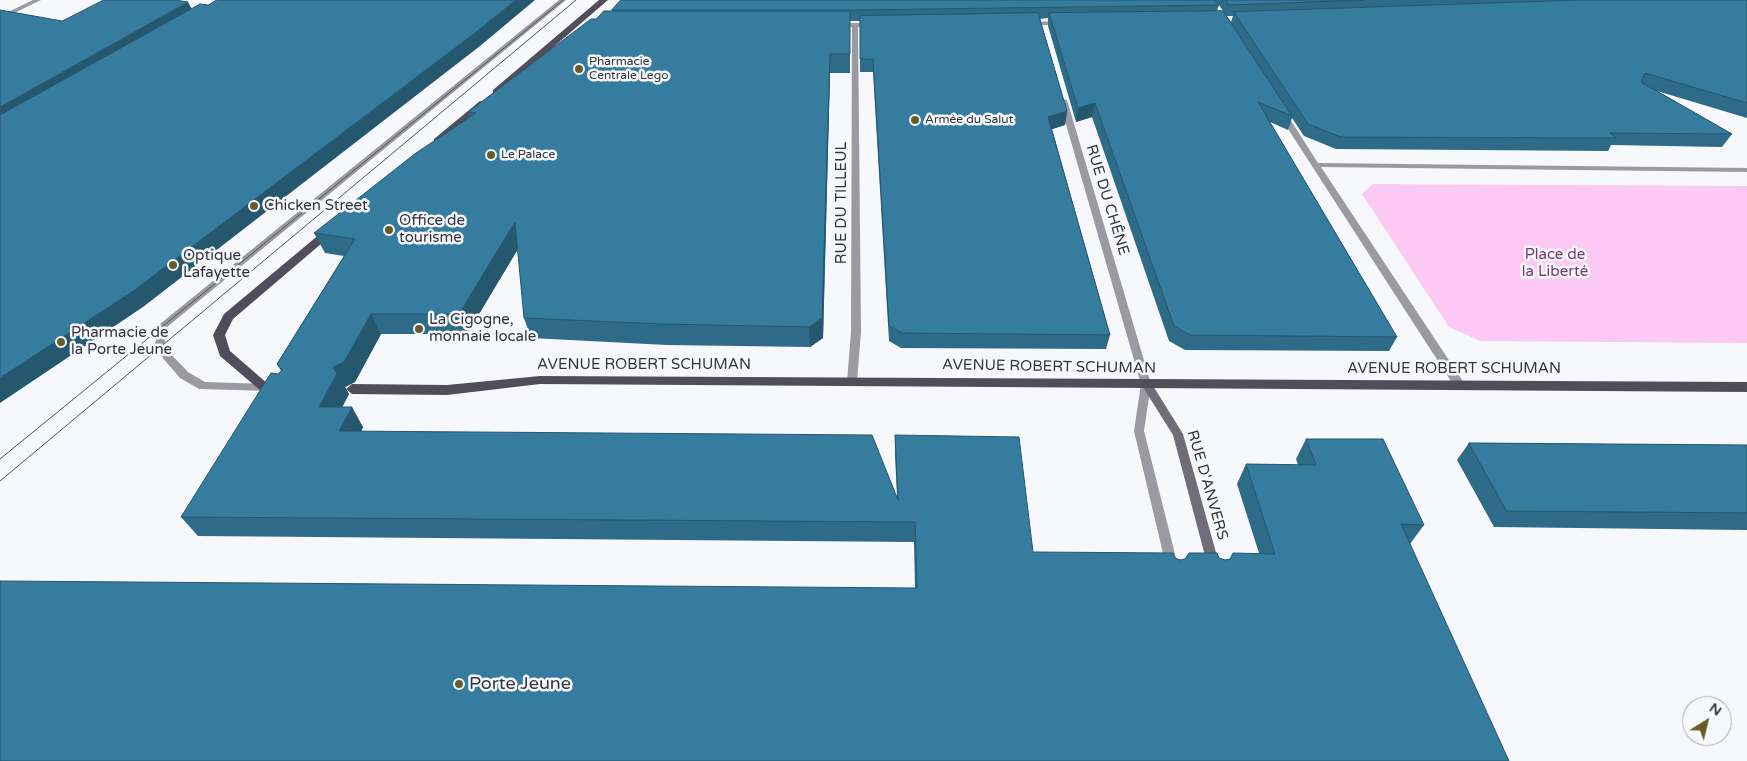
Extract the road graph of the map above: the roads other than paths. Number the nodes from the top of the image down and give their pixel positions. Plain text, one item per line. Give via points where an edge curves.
1 (38, 0) edge
2 (563, 0) edge
3 (604, 0) edge
4 (0, 18) edge
5 (1069, 23) edge
6 (1021, 24) edge
7 (1041, 24) junction
8 (825, 25) edge
9 (855, 25) junction
10 (884, 25) edge
11 (1044, 34) edge
12 (1061, 91) edge
13 (1280, 110) edge
14 (432, 146) edge
15 (1316, 166) junction
16 (1747, 170) edge
17 (341, 222) edge
18 (852, 382) junction
19 (1146, 384) junction
20 (1460, 386) junction
21 (1747, 387) edge
22 (265, 388) junction
23 (287, 389) edge
24 (352, 389) dead end
25 (1173, 572) edge
26 (1216, 572) edge

1 - 4 street
2 - 22 street via 163,326 159,348 184,375 203,386
3 - 14 main road via 587,20
5 - 7 street
6 - 7 street
7 - 11 street
8 - 9 street
9 - 10 street
9 - 18 street, RUE DU TILLEUL via 856,332
12 - 19 street, RUE DU CHÊNE
13 - 15 street
15 - 16 street
15 - 20 street
17 - 22 main road via 228,317 219,335 224,353
18 - 19 main road, AVENUE ROBERT SCHUMAN
18 - 24 main road, AVENUE ROBERT SCHUMAN via 540,380 447,390
19 - 20 main road, AVENUE ROBERT SCHUMAN
19 - 25 street via 1139,431
19 - 26 main road, RUE D'ANVERS via 1178,434
20 - 21 main road, AVENUE ROBERT SCHUMAN
22 - 23 main road

